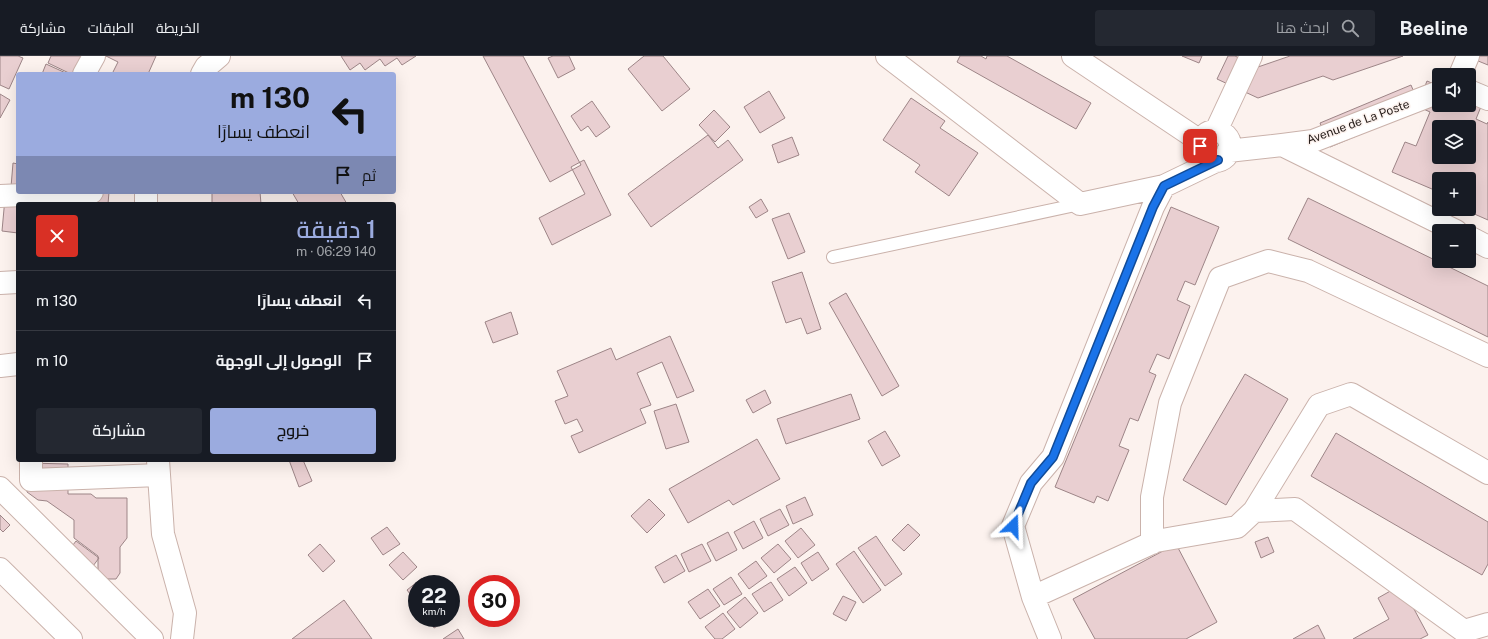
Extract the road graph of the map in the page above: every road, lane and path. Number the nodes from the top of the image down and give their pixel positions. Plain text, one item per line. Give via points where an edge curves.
1 (94, 56) edge
2 (887, 56) edge
3 (1073, 56) edge
4 (1251, 56) edge
5 (1468, 56) edge
6 (1463, 68) edge
7 (85, 72) edge
8 (1476, 94) edge
9 (1432, 95) edge
10 (1488, 99) edge
11 (1208, 136) junction
12 (1282, 145) junction
13 (1223, 155) junction
14 (1164, 186) junction
15 (67, 194) edge
16 (0, 196) edge
17 (30, 197) edge
18 (1080, 204) junction
19 (1442, 224) edge
20 (1476, 241) edge
21 (1488, 247) edge
22 (833, 257) dead end
23 (16, 282) edge
24 (0, 283) edge
25 (1488, 356) edge
26 (16, 364) edge
27 (0, 366) edge
28 (31, 462) edge
29 (159, 467) edge
30 (1488, 473) edge
31 (0, 488) edge
32 (1254, 511) junction
33 (1152, 543) junction
34 (0, 569) edge
35 (1033, 597) junction
36 (1488, 624) edge
37 (71, 639) edge
38 (152, 639) edge
39 (182, 639) edge
40 (1050, 639) edge

1 - 7 street
2 - 18 street
3 - 11 street
4 - 11 street
5 - 6 street
8 - 10 street
9 - 12 street, Avenue de La Poste via 1314,140
11 - 13 street via 1225,135 1229,148
12 - 13 street, Avenue de La Poste
12 - 19 street
13 - 14 street, Avenue de La Poste
14 - 18 street, Avenue de La Poste
14 - 35 street via 1153,207 1053,457 1031,483 1013,526
15 - 17 street
16 - 17 street
18 - 22 lane
20 - 21 street
23 - 24 street
25 - 33 street via 1308,271 1268,261 1220,278 1170,403 1152,497
26 - 27 street
28 - 29 street via 32,480
29 - 39 street via 163,534 185,613
30 - 32 street via 1352,394 1319,405
31 - 38 street
32 - 33 street via 1238,527
32 - 36 street via 1295,509 1464,631
33 - 35 street
34 - 37 street
35 - 40 street

